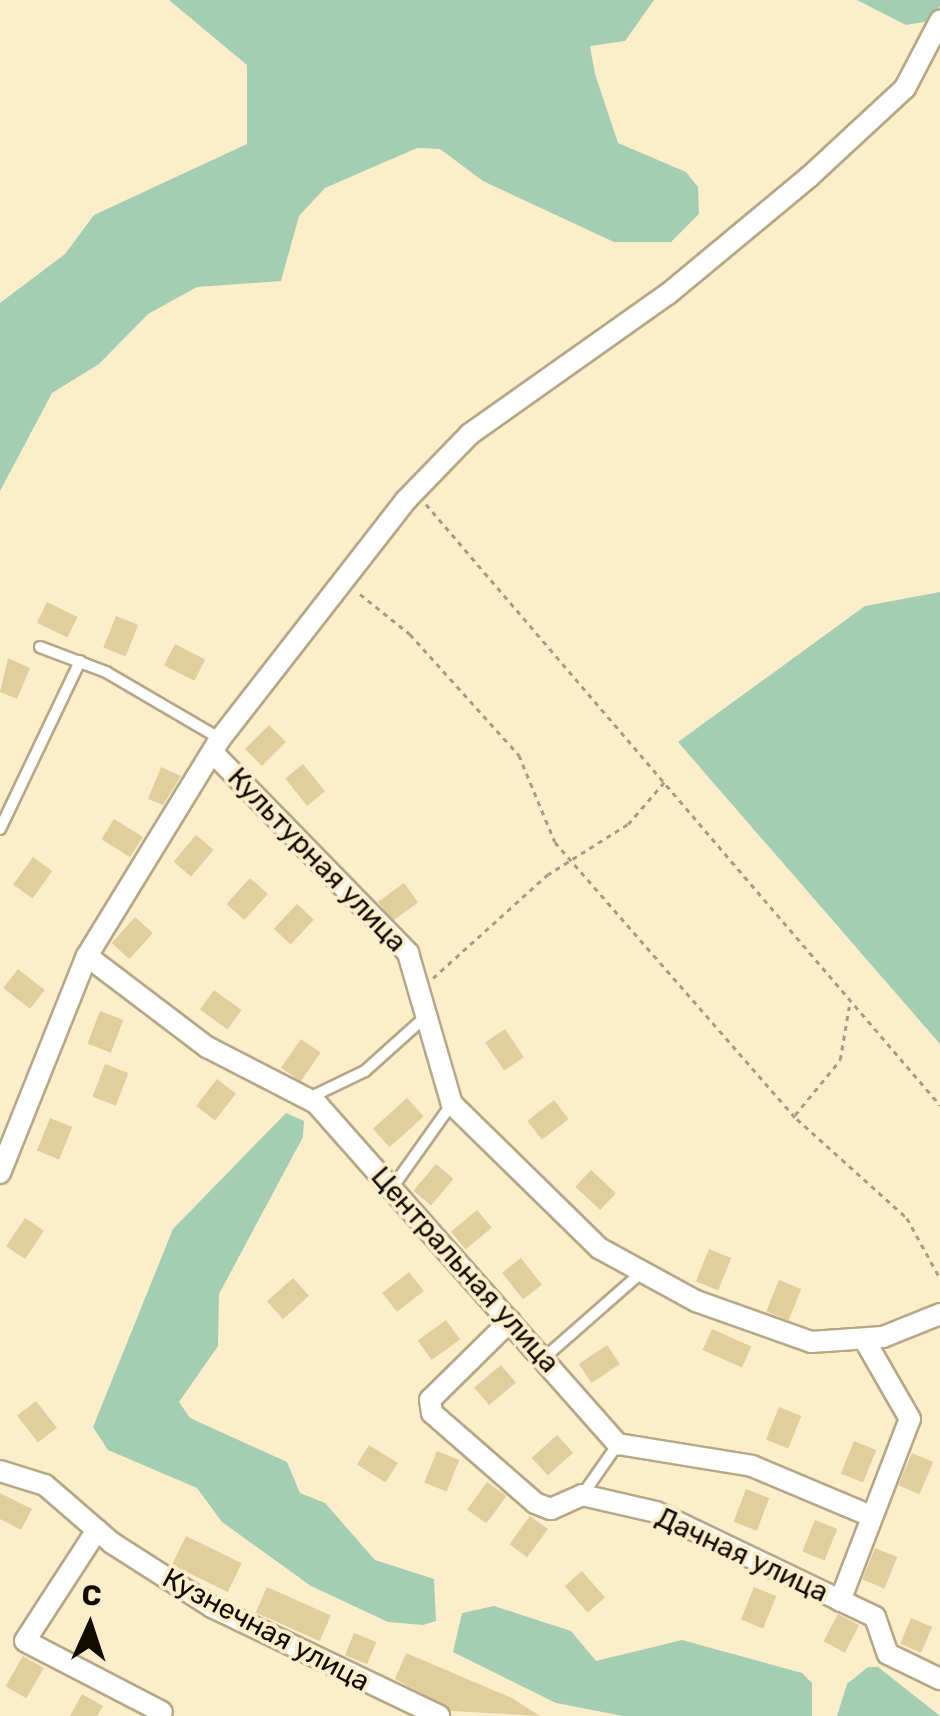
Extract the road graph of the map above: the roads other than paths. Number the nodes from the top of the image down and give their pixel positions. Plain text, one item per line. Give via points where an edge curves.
1 (940, 21) edge
2 (40, 647) dead end
3 (80, 660) junction
4 (219, 748) junction
5 (0, 828) edge
6 (87, 956) junction
7 (424, 1018) junction
8 (308, 1098) junction
9 (452, 1104) junction
10 (0, 1173) edge
11 (392, 1188) junction
12 (642, 1272) junction
13 (940, 1314) edge
14 (510, 1321) junction
15 (864, 1339) junction
16 (544, 1358) junction
17 (618, 1444) junction
18 (0, 1471) edge
19 (582, 1495) junction
20 (871, 1516) junction
21 (97, 1530) junction
22 (840, 1601) junction
23 (940, 1679) edge
24 (162, 1712) dead end
25 (438, 1716) edge

1 - 4 street via 905,88 810,177 668,294 470,434 343,580
2 - 3 lane
3 - 4 lane
3 - 5 lane
4 - 6 street
4 - 7 street, Культурная улица via 393,935 425,986
6 - 8 street, Центральная улица via 206,1047
6 - 10 street
7 - 8 lane via 365,1071
7 - 9 street
8 - 11 street, Центральная улица
9 - 11 lane
9 - 12 street via 599,1248
11 - 14 street, Центральная улица
12 - 15 street via 811,1342
12 - 16 lane
13 - 15 street
14 - 16 street, Центральная улица
14 - 19 street, Дачная улица via 437,1387 432,1413 542,1507
15 - 20 street via 910,1418
16 - 17 street, Центральная улица
17 - 19 lane
17 - 20 street via 752,1466
18 - 21 street, Кузнечная улица via 45,1486
19 - 22 street, Дачная улица via 656,1512
20 - 22 street
21 - 24 street via 25,1640
21 - 25 street, Кузнечная улица via 212,1607
22 - 23 street, Дачная улица via 875,1617 904,1669

